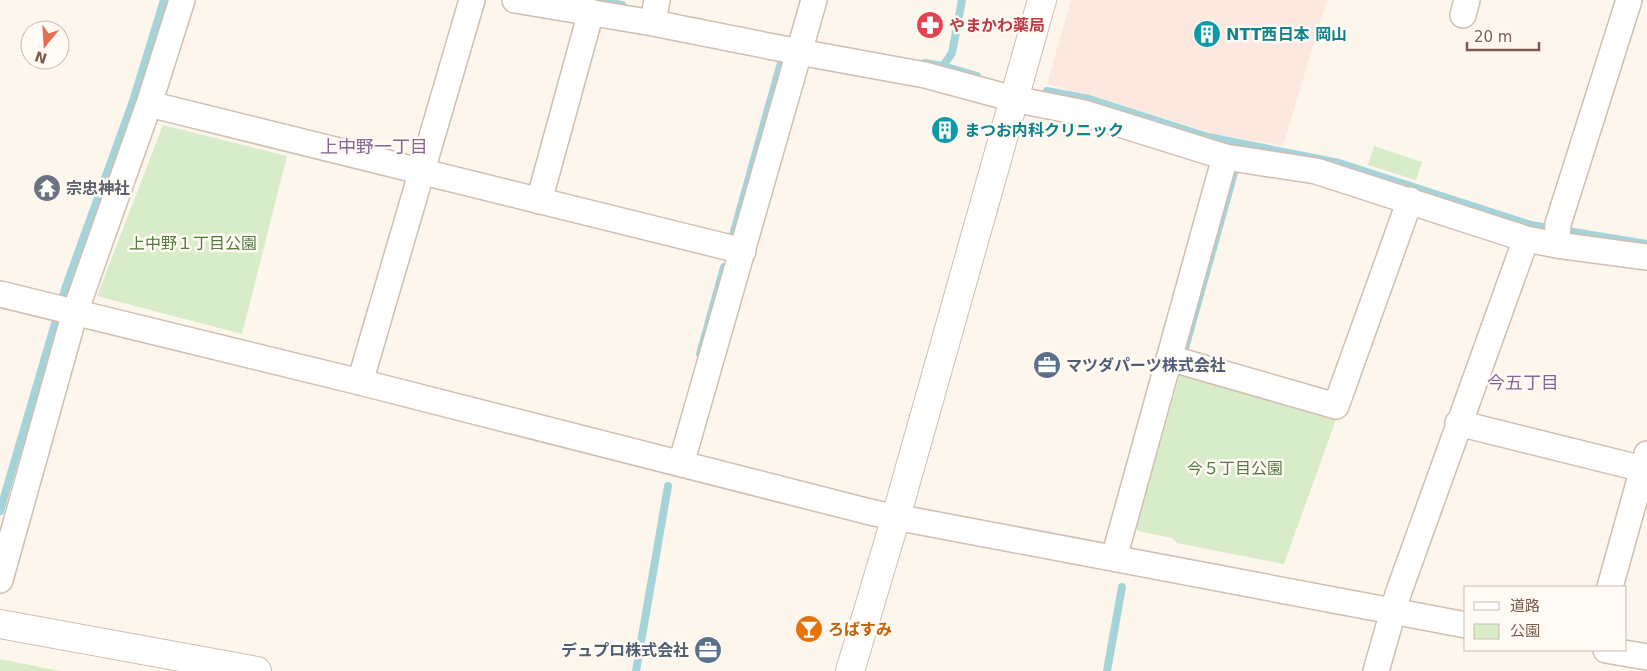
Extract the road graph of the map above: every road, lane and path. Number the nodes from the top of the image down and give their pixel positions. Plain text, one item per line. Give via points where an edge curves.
1 (182, 0) edge
2 (472, 0) edge
3 (515, 0) edge
4 (814, 0) edge
5 (1042, 0) edge
6 (1629, 0) edge
7 (655, 11) edge
8 (591, 12) junction
9 (795, 47) junction
10 (1014, 99) junction
11 (150, 104) junction
12 (1224, 158) junction
13 (422, 172) junction
14 (1410, 200) junction
15 (539, 201) junction
16 (1557, 235) junction
17 (1526, 239) junction
18 (743, 251) junction
19 (1647, 257) edge
20 (0, 294) edge
21 (64, 310) junction
22 (1177, 360) junction
23 (360, 382) junction
24 (1458, 423) junction
25 (1645, 462) edge
26 (681, 464) junction
27 (896, 517) junction
28 (1114, 558) junction
29 (0, 580) edge
30 (1610, 586) edge
31 (1393, 612) junction
32 (0, 624) edge
33 (1464, 625) edge
34 (1612, 651) edge
35 (1647, 657) edge
36 (185, 665) edge
37 (257, 671) edge
38 (850, 671) edge
39 (1376, 671) edge

1 - 11 street
2 - 13 street
3 - 8 street
4 - 9 street
5 - 10 street
6 - 16 street
7 - 8 street
7 - 9 street
8 - 15 street
9 - 10 street via 925,75
9 - 18 street
10 - 12 street via 1084,113
10 - 27 street
11 - 13 street
11 - 21 street
12 - 14 street via 1316,171
12 - 22 street
13 - 15 street
13 - 23 street
14 - 17 street
14 - 22 street via 1336,406
15 - 18 street
16 - 17 street
16 - 19 street
17 - 24 street
18 - 26 street
20 - 21 street
21 - 23 street
21 - 29 street
22 - 28 street
23 - 26 street
24 - 25 street
24 - 31 street
25 - 30 street
26 - 27 street
27 - 28 street
27 - 38 street
28 - 31 street
31 - 33 street
31 - 39 street
32 - 36 street
34 - 35 street
36 - 37 street

